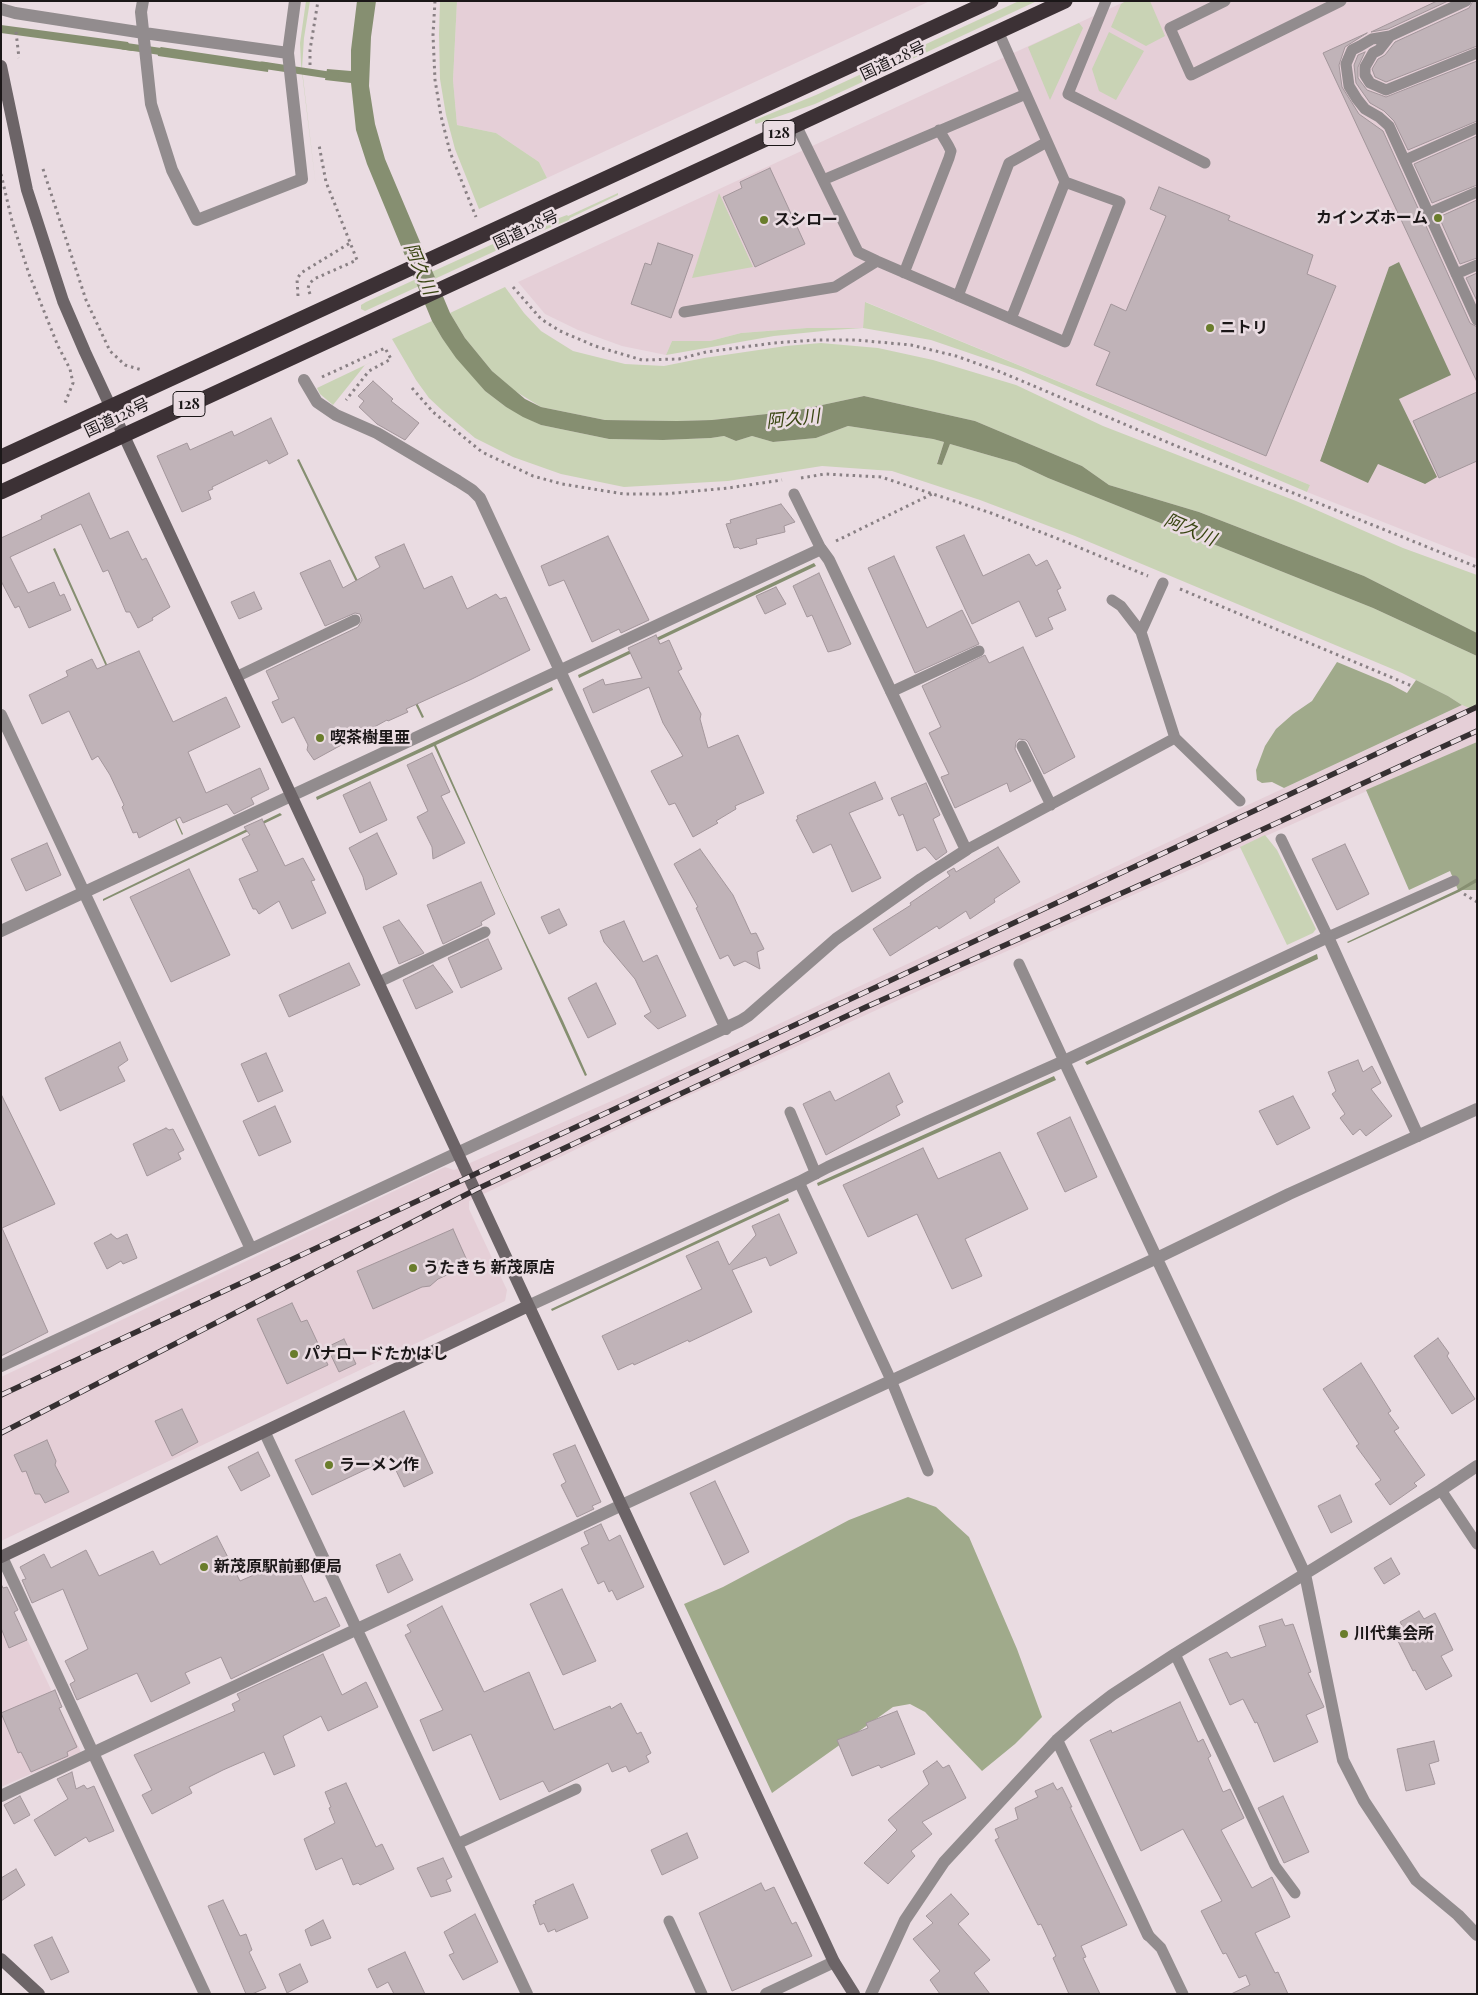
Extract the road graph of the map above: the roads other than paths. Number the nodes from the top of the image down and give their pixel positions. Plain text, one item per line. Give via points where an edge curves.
1 (143, 1) edge
2 (295, 1) edge
3 (991, 1) edge
4 (1065, 1) edge
5 (1106, 1) edge
6 (1224, 1) edge
7 (1341, 1) edge
8 (1466, 1) edge
9 (1, 9) edge
10 (998, 31) junction
11 (144, 33) junction
12 (1390, 36) junction
13 (288, 53) junction
14 (1477, 53) edge
15 (1, 66) edge
16 (2, 80) edge
17 (1026, 94) junction
18 (796, 125) junction
19 (1477, 128) edge
20 (939, 130) junction
21 (1047, 142) junction
22 (1404, 160) junction
23 (1205, 163) dead end
24 (823, 180) junction
25 (1065, 182) junction
26 (1477, 192) edge
27 (1429, 213) junction
28 (876, 261) junction
29 (1477, 265) edge
30 (904, 273) junction
31 (1456, 274) junction
32 (958, 296) junction
33 (684, 312) dead end
34 (1011, 319) junction
35 (1477, 320) edge
36 (304, 380) dead end
37 (111, 407) junction
38 (123, 435) junction
39 (1, 457) edge
40 (1, 492) edge
41 (794, 494) dead end
42 (821, 549) junction
43 (1163, 583) road end
44 (1112, 600) dead end
45 (355, 620) dead end
46 (1141, 632) junction
47 (980, 650) dead end
48 (559, 671) junction
49 (236, 677) junction
50 (891, 692) junction
51 (1, 715) edge
52 (1175, 738) junction
53 (1022, 746) dead end
54 (292, 795) junction
55 (1240, 800) dead end
56 (1051, 804) junction
57 (1281, 839) dead end
58 (966, 850) junction
59 (1454, 881) dead end
60 (85, 892) junction
61 (1, 931) edge
62 (485, 932) dead end
63 (1328, 937) junction
64 (1019, 964) dead end
65 (379, 982) junction
66 (726, 1029) junction
67 (1064, 1061) junction
68 (1477, 1109) edge
69 (790, 1112) dead end
70 (1418, 1136) junction
71 (458, 1152) junction
72 (816, 1174) junction
73 (799, 1182) junction
74 (252, 1249) junction
75 (1157, 1258) junction
76 (528, 1306) junction
77 (1, 1366) edge
78 (891, 1380) junction
79 (265, 1433) junction
80 (1477, 1466) edge
81 (928, 1471) dead end
82 (1442, 1490) junction
83 (622, 1505) junction
84 (1477, 1544) edge
85 (2, 1557) edge
86 (1305, 1574) junction
87 (357, 1629) junction
88 (1175, 1654) junction
89 (1057, 1740) junction
90 (93, 1754) junction
91 (576, 1789) dead end
92 (1, 1796) edge
93 (457, 1844) junction
94 (1295, 1893) dead end
95 (669, 1921) dead end
96 (1148, 1935) joint
97 (1477, 1935) edge
98 (1, 1959) edge
99 (834, 1962) junction
100 (38, 1994) edge
101 (204, 1994) edge
102 (527, 1994) edge
103 (702, 1994) edge
104 (766, 1994) edge
105 (854, 1994) edge
106 (871, 1994) edge
107 (1182, 1994) edge

1 - 11 street
2 - 13 street
3 - 37 highway, 国道128号 / 128
4 - 10 highway, 国道128号 / 128
5 - 23 lane via 1068,94
6 - 7 lane via 1170,28 1191,74
8 - 12 lane
9 - 11 street
10 - 17 lane
10 - 18 highway, 国道128号 / 128
11 - 13 street
11 - 13 street via 151,104 172,170 197,220 302,178
12 - 14 lane via 1373,53 1365,67 1370,83 1386,90
12 - 22 lane via 1372,39 1352,50 1346,72 1352,93 1365,109 1385,121
15 - 16 street
16 - 37 street via 27,190 46,254 63,302
17 - 20 lane
17 - 21 lane
18 - 24 lane
18 - 38 highway, 国道128号 / 128
19 - 22 lane
20 - 24 lane
20 - 30 lane via 950,151
21 - 25 lane
21 - 32 lane via 1009,163
22 - 27 lane
24 - 28 lane via 858,252
25 - 34 lane
25 - 34 lane via 1120,202 1072,324 1064,342
26 - 27 lane
27 - 31 lane
28 - 30 lane
28 - 33 lane via 836,287
29 - 31 lane
30 - 32 lane
31 - 35 lane
32 - 34 lane
36 - 48 street via 317,402 336,415 377,433 472,490 486,508
37 - 38 street
37 - 39 highway, 国道128号 / 128
38 - 40 highway, 国道128号 / 128
38 - 49 street
41 - 42 lane
42 - 48 street
42 - 50 street
43 - 46 lane
44 - 46 lane via 1121,606
45 - 49 lane
46 - 52 lane
47 - 50 lane
48 - 54 street
48 - 66 street
49 - 54 street
50 - 58 street
51 - 60 street
52 - 55 lane
52 - 56 lane
53 - 56 lane
54 - 60 street
54 - 65 street
56 - 58 lane
57 - 63 lane
58 - 66 street via 843,933 748,1016
59 - 63 lane
60 - 61 street
60 - 74 street
62 - 65 lane
63 - 67 street
63 - 70 street
64 - 67 lane
65 - 71 street
66 - 71 street
67 - 72 street
67 - 75 street
68 - 70 street
69 - 72 lane
70 - 75 street
71 - 74 street
71 - 76 street
72 - 73 street
73 - 76 street
73 - 78 lane
74 - 77 street
75 - 78 street
75 - 86 street
76 - 79 street
76 - 83 street
78 - 81 lane
78 - 83 street
79 - 85 street
79 - 87 street
80 - 82 street
82 - 84 lane
82 - 86 street
83 - 87 street
83 - 99 street
85 - 90 street
86 - 88 street
86 - 97 street via 1342,1760 1364,1801 1416,1880
87 - 90 street
87 - 93 street
88 - 89 street via 1112,1695
88 - 94 lane via 1275,1866
89 - 96 street
89 - 106 street via 944,1862 905,1920
90 - 92 street
90 - 101 street
91 - 93 lane
93 - 102 street
95 - 103 lane
96 - 107 lane via 1161,1948
98 - 100 street
99 - 104 street
99 - 105 street

